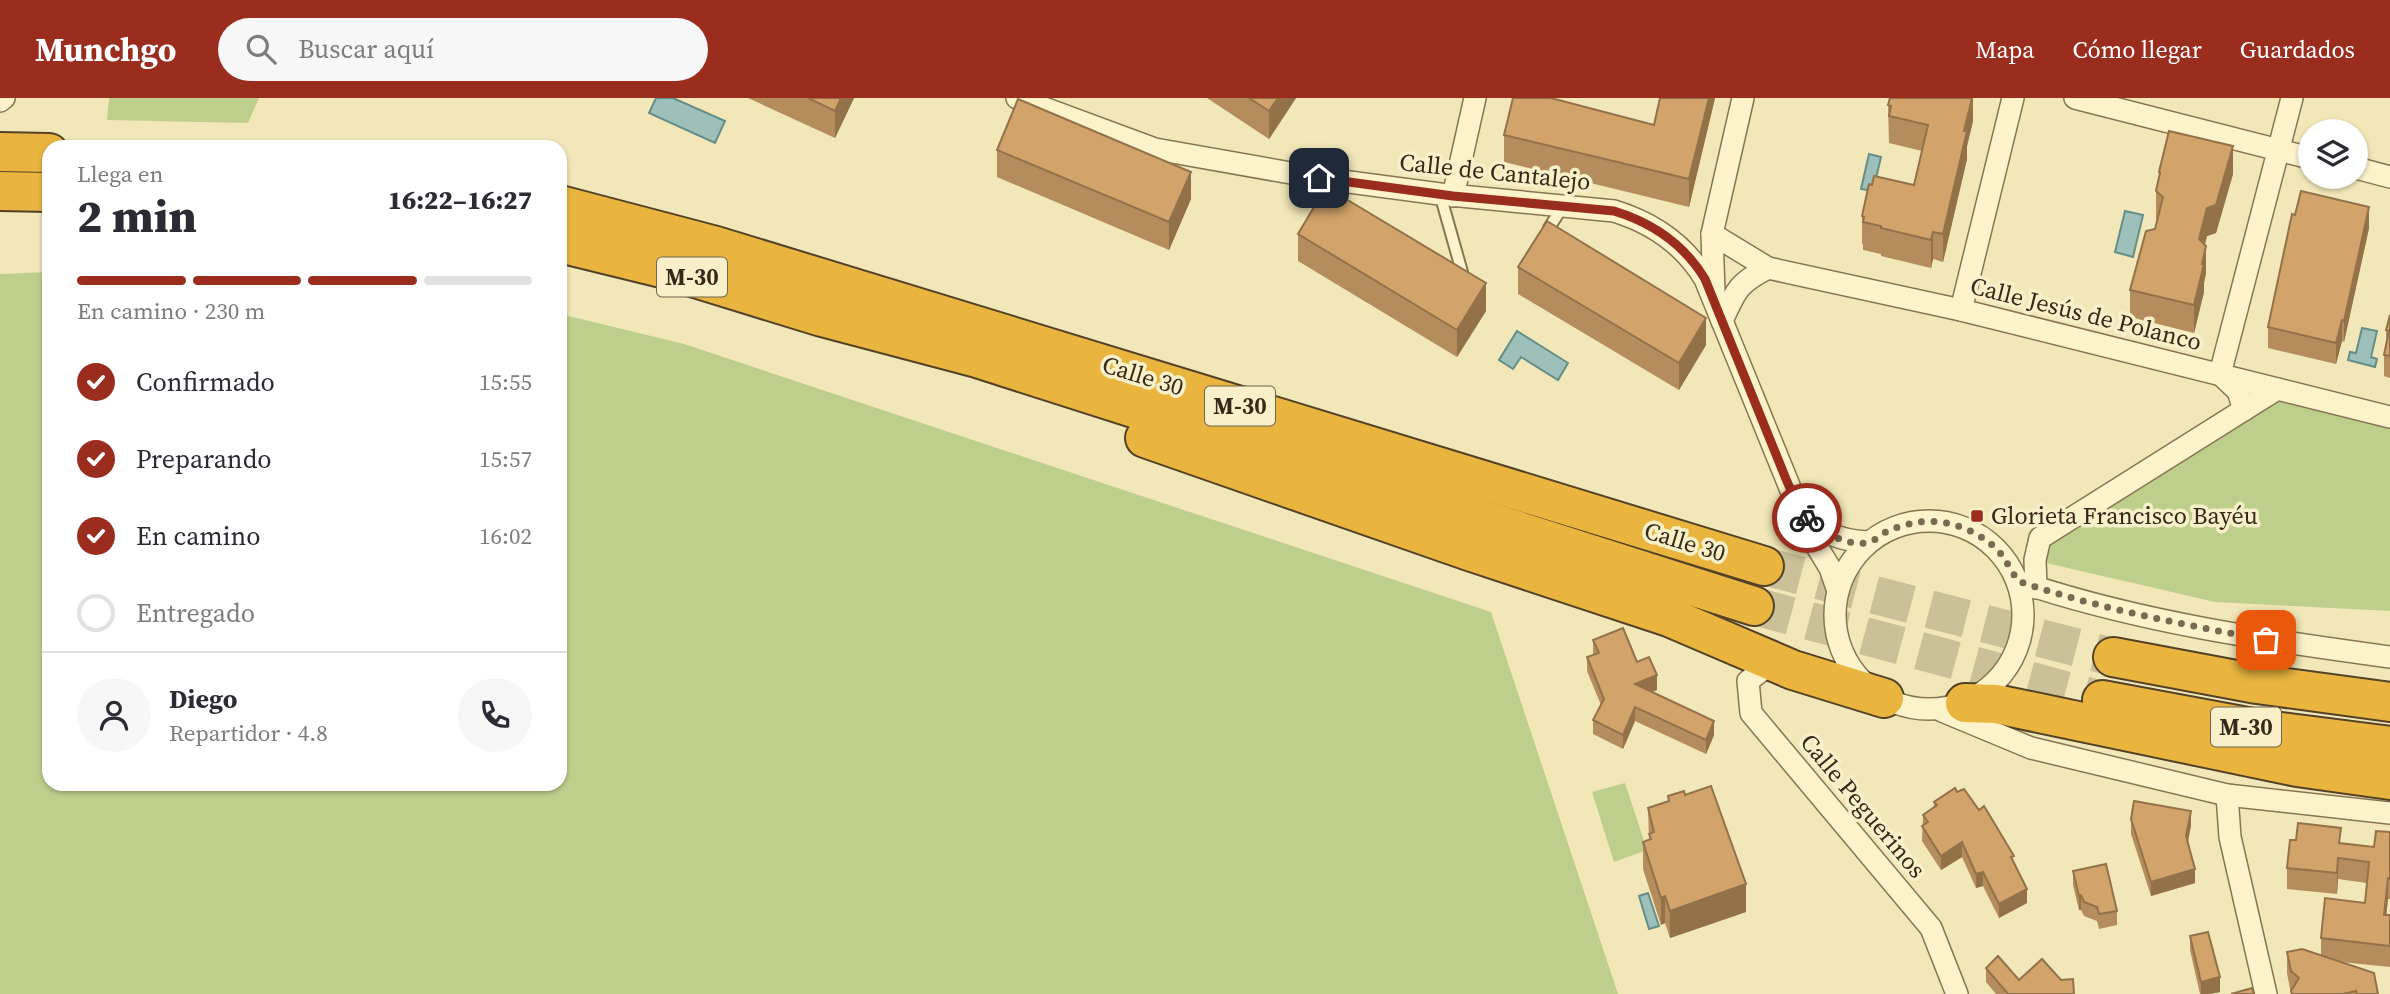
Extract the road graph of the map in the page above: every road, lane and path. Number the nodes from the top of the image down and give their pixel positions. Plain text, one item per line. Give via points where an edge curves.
1 (1017, 98) edge
2 (1475, 98) edge
3 (1743, 98) edge
4 (2013, 98) edge
5 (2075, 98) edge
6 (2292, 98) edge
7 (2277, 150) junction
8 (0, 152) edge
9 (42, 153) edge
10 (2298, 155) edge
11 (2368, 172) edge
12 (2390, 177) edge
13 (0, 191) edge
14 (42, 192) edge
15 (1446, 195) junction
16 (1563, 206) junction
17 (567, 207) edge
18 (1549, 228) edge
19 (1712, 234) junction
20 (567, 245) edge
21 (1683, 250) junction
22 (1768, 268) junction
23 (1462, 272) edge
24 (1714, 298) junction
25 (1961, 310) junction
26 (822, 317) junction
27 (1722, 320) junction
28 (2220, 374) junction
29 (2277, 389) junction
30 (2244, 410) junction
31 (2390, 417) edge
32 (1799, 509) junction
33 (1869, 542) junction
34 (1764, 566) tunnel mouth
35 (2027, 584) junction
36 (1838, 591) junction
37 (1754, 606) tunnel mouth
38 (2113, 657) tunnel mouth
39 (2390, 657) edge
40 (1774, 661) junction
41 (1884, 698) junction
42 (2102, 700) tunnel mouth
43 (2390, 702) edge
44 (1951, 706) junction
45 (2390, 746) edge
46 (2390, 780) edge
47 (2227, 795) junction
48 (2390, 814) edge
49 (1957, 994) edge
50 (2266, 994) edge

1 - 15 street, Calle de Cantalejo via 1155,149
2 - 15 street
3 - 19 street
4 - 25 street
5 - 7 street
6 - 7 street
7 - 10 street
7 - 28 street
8 - 9 highway
11 - 12 street
13 - 14 highway
15 - 16 street, Calle de Cantalejo
15 - 23 lane
16 - 18 lane
16 - 21 street, Calle de Cantalejo via 1614,211 1639,219
17 - 34 highway, Calle 30 / M-30 via 716,246
19 - 21 street
19 - 22 street, Calle Jesús de Polanco
19 - 24 street
20 - 26 highway, Calle 30 / M-30 via 666,269
21 - 24 street, Calle de Cantalejo
22 - 25 street, Calle Jesús de Polanco
22 - 27 street via 1737,288
24 - 27 street, Calle de Cantalejo
25 - 28 street, Calle Jesús de Polanco
26 - 37 highway, Calle 30 / M-30 via 977,358
26 - 40 highway via 1203,460 1668,617
27 - 32 street, Calle de Cantalejo
28 - 29 street, Calle Jesús de Polanco
28 - 30 street via 2238,391
29 - 30 street
29 - 31 street, Calle Jesús de Polanco
30 - 35 street via 2040,538
32 - 33 street, Calle de Cantalejo via 1836,537
32 - 36 street, Calle de Cantalejo
33 - 35 street via 1917,522 1946,523 1987,542
33 - 36 street via 1848,567
35 - 39 street via 2141,617
35 - 44 street via 2018,647 2005,672 1986,690
36 - 41 street via 1834,617 1842,652 1861,680
38 - 43 highway, M-30 via 2257,684
40 - 41 highway
40 - 49 street, Calle Peguerinos via 1748,681 1751,713 1931,928
41 - 44 street via 1911,708
42 - 45 highway, M-30 via 2258,729
44 - 46 highway via 1996,704 2297,767
44 - 47 street via 2031,748
47 - 48 street
47 - 50 street via 2230,837

